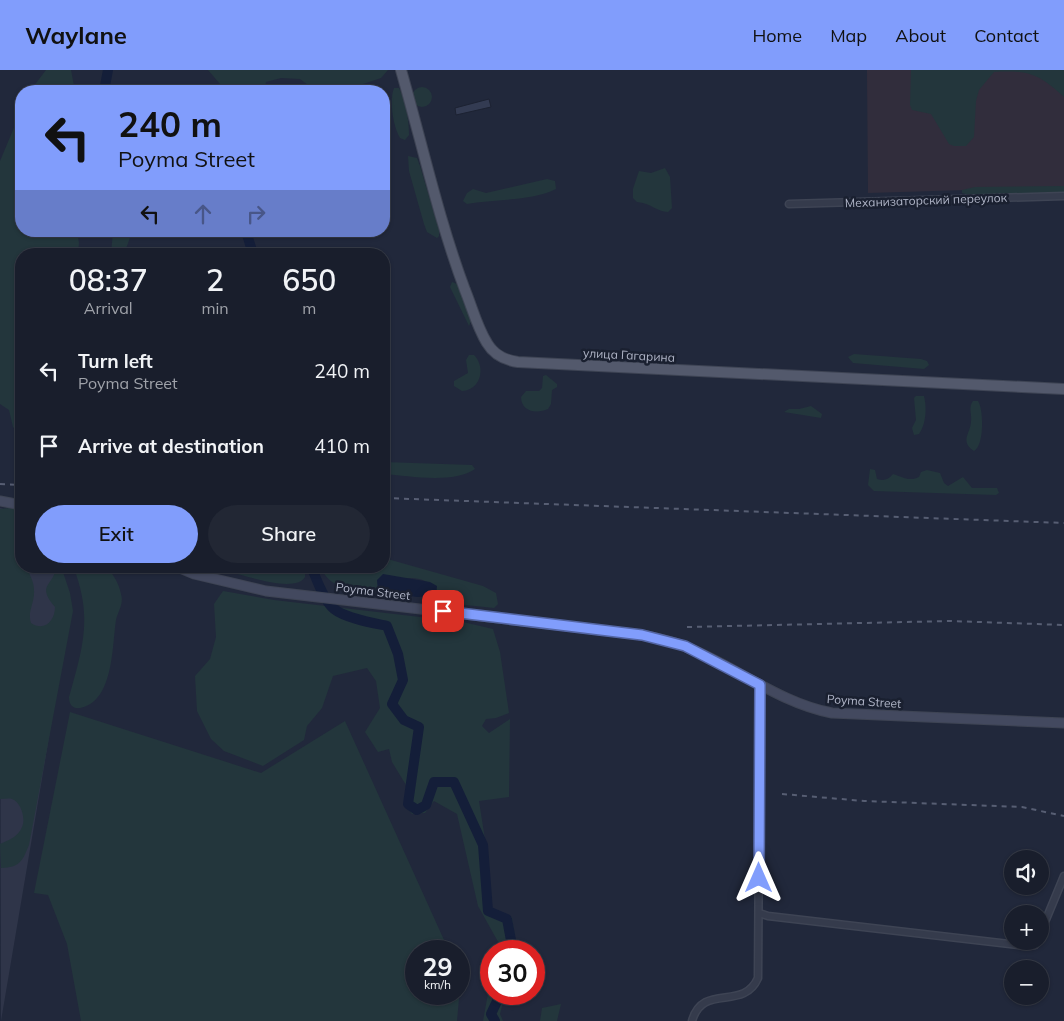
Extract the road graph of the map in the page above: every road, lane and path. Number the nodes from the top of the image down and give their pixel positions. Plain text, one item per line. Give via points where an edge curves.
1 (401, 70) edge
2 (1064, 196) edge
3 (789, 204) dead end
4 (1064, 389) edge
5 (0, 501) edge
6 (15, 504) edge
7 (192, 573) edge
8 (760, 685) junction
9 (1064, 723) edge
10 (1064, 876) edge
11 (1049, 912) edge
12 (759, 913) junction
13 (1004, 943) edge
14 (692, 1021) edge

1 - 4 main road, улица Гагарина via 441,218 461,277 486,342 502,358 524,363
2 - 3 street, Механизаторский переулок
5 - 6 main road
7 - 8 main road, Poyma Street via 266,591 642,635 685,646
8 - 9 main road, Poyma Street via 815,710 832,713
8 - 12 street
10 - 11 street
12 - 13 street
12 - 14 street via 759,968 754,986 742,995 711,1000 697,1010

